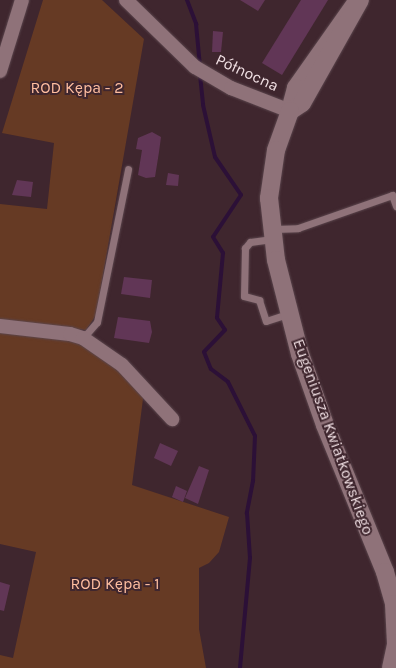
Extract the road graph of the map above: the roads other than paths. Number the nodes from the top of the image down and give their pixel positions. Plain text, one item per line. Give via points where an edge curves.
1 (22, 0) edge
2 (126, 0) edge
3 (359, 0) edge
4 (0, 71) edge
5 (290, 111) junction
6 (128, 169) dead end
7 (396, 206) edge
8 (272, 234) junction
9 (288, 314) junction
10 (0, 326) edge
11 (83, 338) junction
12 (172, 419) dead end
13 (396, 644) edge
14 (391, 668) edge

1 - 4 street
2 - 5 street, Północna via 208,76
3 - 5 street, Eugeniusza Kwiatkowskiego via 296,88
5 - 8 street, Eugeniusza Kwiatkowskiego via 271,176 268,198
6 - 11 lane via 97,322
7 - 8 lane via 392,195
8 - 9 street, Eugeniusza Kwiatkowskiego
8 - 9 lane via 250,242 245,248 244,296 259,300 266,321
9 - 13 street, Eugeniusza Kwiatkowskiego via 325,425 386,572 394,604
10 - 11 street
11 - 12 street via 122,365
13 - 14 street, Eugeniusza Kwiatkowskiego

